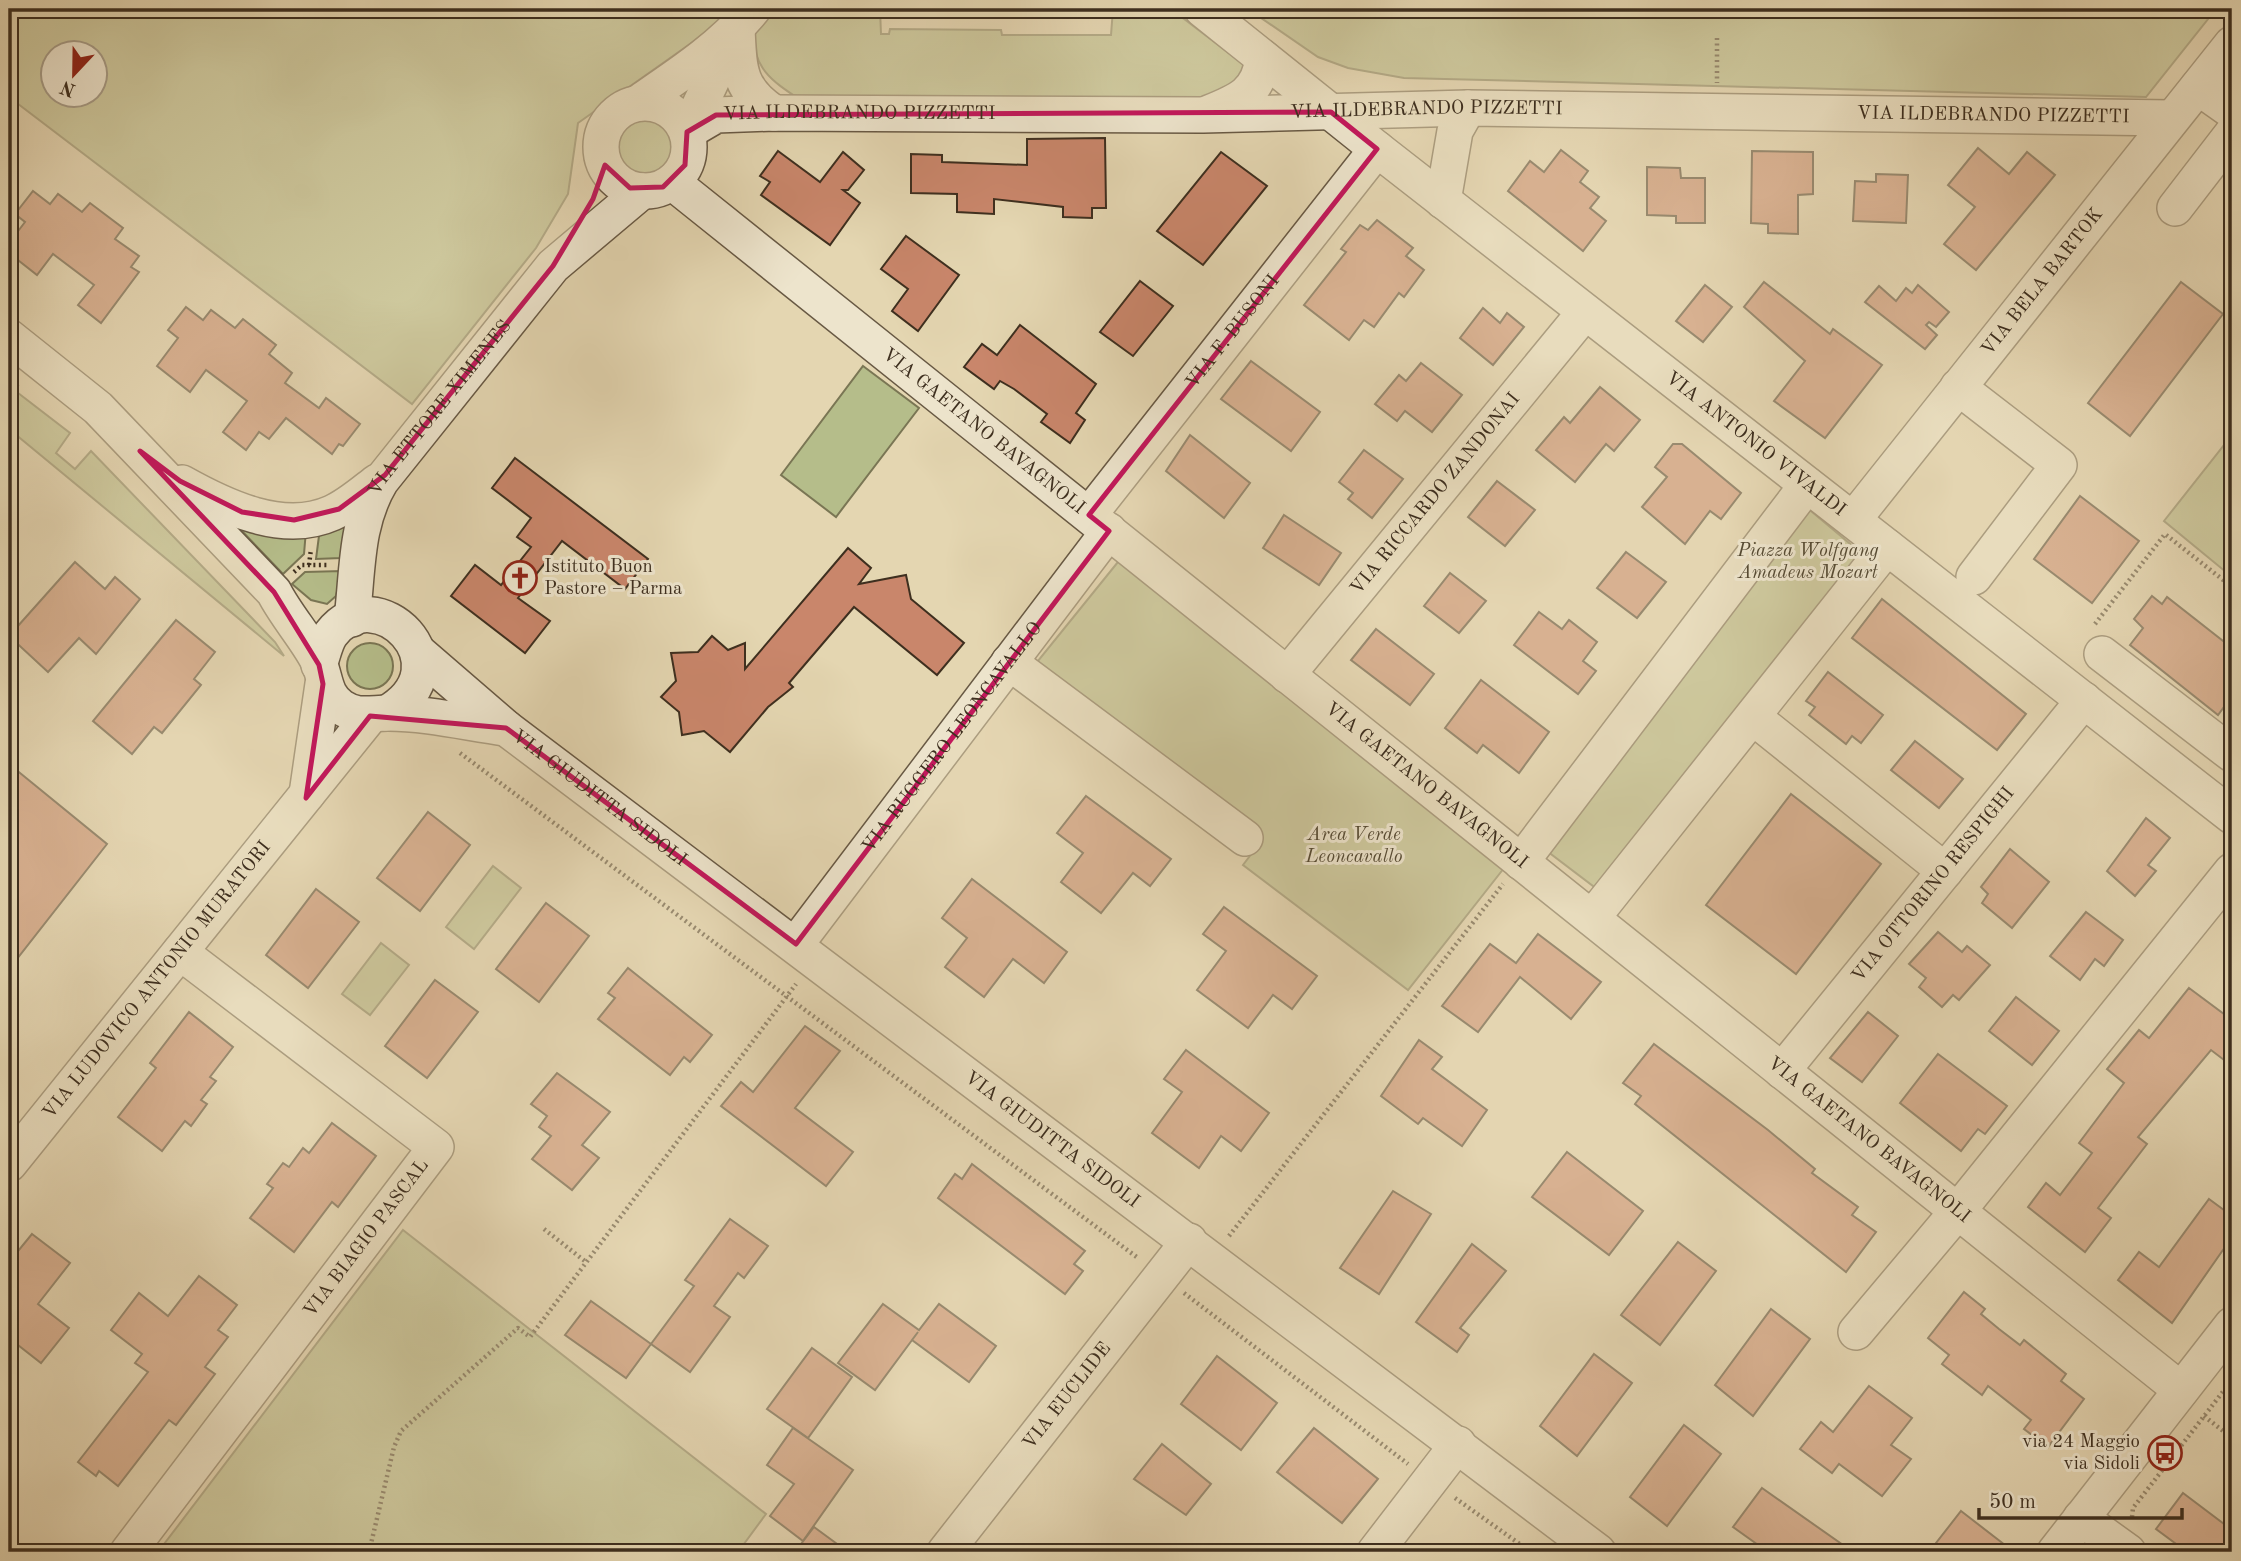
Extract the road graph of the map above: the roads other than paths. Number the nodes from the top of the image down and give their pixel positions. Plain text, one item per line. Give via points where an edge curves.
1 (1202, 9) edge
2 (745, 19) edge
3 (2232, 44) edge
4 (1263, 58) junction
5 (2198, 87) junction
6 (638, 103) junction
7 (1468, 108) junction
8 (2232, 111) edge
9 (1331, 112) junction
10 (774, 113) junction
11 (1203, 116) junction
12 (2084, 117) junction
13 (2171, 118) junction
14 (687, 132) junction
15 (2232, 134) edge
16 (1377, 149) junction
17 (605, 165) junction
18 (2129, 170) junction
19 (657, 186) junction
20 (1443, 201) junction
21 (2175, 208) dead end
22 (553, 266) junction
23 (1585, 312) junction
24 (9, 337) edge
25 (1958, 387) junction
26 (141, 451) junction
27 (385, 475) junction
28 (1807, 485) junction
29 (1853, 520) junction
30 (1099, 523) junction
31 (1887, 547) junction
32 (358, 563) junction
33 (1974, 577) dead end
34 (274, 592) junction
35 (347, 621) junction
36 (409, 638) junction
37 (2096, 641) road end
38 (1009, 662) junction
39 (321, 674) junction
40 (1287, 675) junction
41 (2084, 700) junction
42 (379, 714) junction
43 (1753, 717) junction
44 (506, 728) junction
45 (2232, 754) edge
46 (306, 798) junction
47 (2232, 816) edge
48 (1245, 838) dead end
49 (1521, 862) junction
50 (1945, 871) junction
51 (2232, 871) edge
52 (1592, 918) junction
53 (806, 951) junction
54 (180, 952) junction
55 (1782, 1071) junction
56 (9, 1164) edge
57 (1957, 1212) junction
58 (1200, 1250) junction
59 (2232, 1325) edge
60 (1856, 1332) dead end
61 (2181, 1390) junction
62 (1458, 1444) junction
63 (2081, 1518) junction
64 (2124, 1549) edge
65 (128, 1552) edge
66 (944, 1552) edge
67 (1375, 1552) edge
68 (1598, 1552) edge
69 (2055, 1552) edge

1 - 4 street, VIA ANTONIO VIVALDI
2 - 6 street, VIA ETTORE XIMENES
2 - 10 street via 738,65 754,100
2 - 14 street, VIA ETTORE XIMENES
3 - 5 street, VIA BELA BARTOK
4 - 9 street, VIA ANTONIO VIVALDI
4 - 11 street via 1257,80 1242,100
5 - 8 street
5 - 13 street, VIA BELA BARTOK
6 - 14 street via 663,106
6 - 17 street, VIA ETTORE XIMENES via 614,115 606,126 601,152
7 - 9 street, VIA ILDEBRANDO PIZZETTI
7 - 12 street, VIA ILDEBRANDO PIZZETTI
7 - 20 street via 1455,131
9 - 11 street, VIA ILDEBRANDO PIZZETTI
9 - 16 street, VIA ANTONIO VIVALDI
10 - 11 street, VIA ILDEBRANDO PIZZETTI
10 - 14 street, VIA ILDEBRANDO PIZZETTI via 716,115
12 - 13 street, VIA ILDEBRANDO PIZZETTI
12 - 18 street via 2113,136
13 - 18 street, VIA BELA BARTOK
14 - 19 street, VIA ETTORE XIMENES via 685,165
15 - 21 street
16 - 20 street, VIA ANTONIO VIVALDI
16 - 30 street, VIA F. BUSONI
17 - 19 street via 620,183
17 - 22 street, VIA ETTORE XIMENES via 593,199
18 - 25 street, VIA BELA BARTOK
19 - 22 street, VIA ETTORE XIMENES
19 - 30 street, VIA GAETANO BAVAGNOLI
20 - 23 street, VIA ANTONIO VIVALDI
22 - 27 street, VIA ETTORE XIMENES
23 - 28 street, VIA ANTONIO VIVALDI
23 - 40 street, VIA RICCARDO ZANDONAI
24 - 26 street, VIA GIUDITTA SIDOLI via 88,398
25 - 29 street, VIA BELA BARTOK
25 - 33 street via 2059,465
26 - 27 street, VIA GIUDITTA SIDOLI via 169,474 220,503 285,520 331,513
26 - 34 street, VIA GIUDITTA SIDOLI
27 - 32 street, VIA ETTORE XIMENES via 364,516
28 - 29 street, VIA ANTONIO VIVALDI
28 - 49 street
29 - 31 street, VIA ANTONIO VIVALDI
30 - 38 street, VIA RUGGERO LEONCAVALLO
30 - 40 street, VIA GAETANO BAVAGNOLI
31 - 41 street, VIA ANTONIO VIVALDI
31 - 43 street
32 - 35 street, VIA ETTORE XIMENES
32 - 36 street
34 - 35 street, VIA GIUDITTA SIDOLI
34 - 39 street, VIA GIUDITTA SIDOLI
35 - 36 street, VIA GIUDITTA SIDOLI via 384,617
35 - 39 street via 330,635
36 - 42 street via 418,680 410,696
36 - 44 street, VIA GIUDITTA SIDOLI
37 - 45 street
38 - 48 street
38 - 53 street, VIA RUGGERO LEONCAVALLO
39 - 42 street, VIA GIUDITTA SIDOLI via 332,699 343,708
39 - 46 street
40 - 49 street, VIA GAETANO BAVAGNOLI
41 - 47 street, VIA ANTONIO VIVALDI
41 - 50 street, VIA OTTORINO RESPIGHI
42 - 44 street, VIA GIUDITTA SIDOLI
42 - 46 street, VIA LUDOVICO ANTONIO MURATORI
43 - 50 street
43 - 52 street
44 - 53 street, VIA GIUDITTA SIDOLI
46 - 54 street, VIA LUDOVICO ANTONIO MURATORI
49 - 52 street, VIA GAETANO BAVAGNOLI
50 - 55 street, VIA OTTORINO RESPIGHI
51 - 57 street
52 - 55 street, VIA GAETANO BAVAGNOLI
53 - 58 street, VIA GIUDITTA SIDOLI
54 - 56 street, VIA LUDOVICO ANTONIO MURATORI
54 - 65 street, VIA BIAGIO PASCAL via 436,1147
55 - 57 street, VIA GAETANO BAVAGNOLI
57 - 60 street
57 - 61 street, VIA GAETANO BAVAGNOLI
58 - 62 street, VIA GIUDITTA SIDOLI
58 - 66 street, VIA EUCLIDE
59 - 61 street
61 - 63 street
62 - 67 street
62 - 68 street, VIA GIUDITTA SIDOLI
63 - 64 street
63 - 69 street

